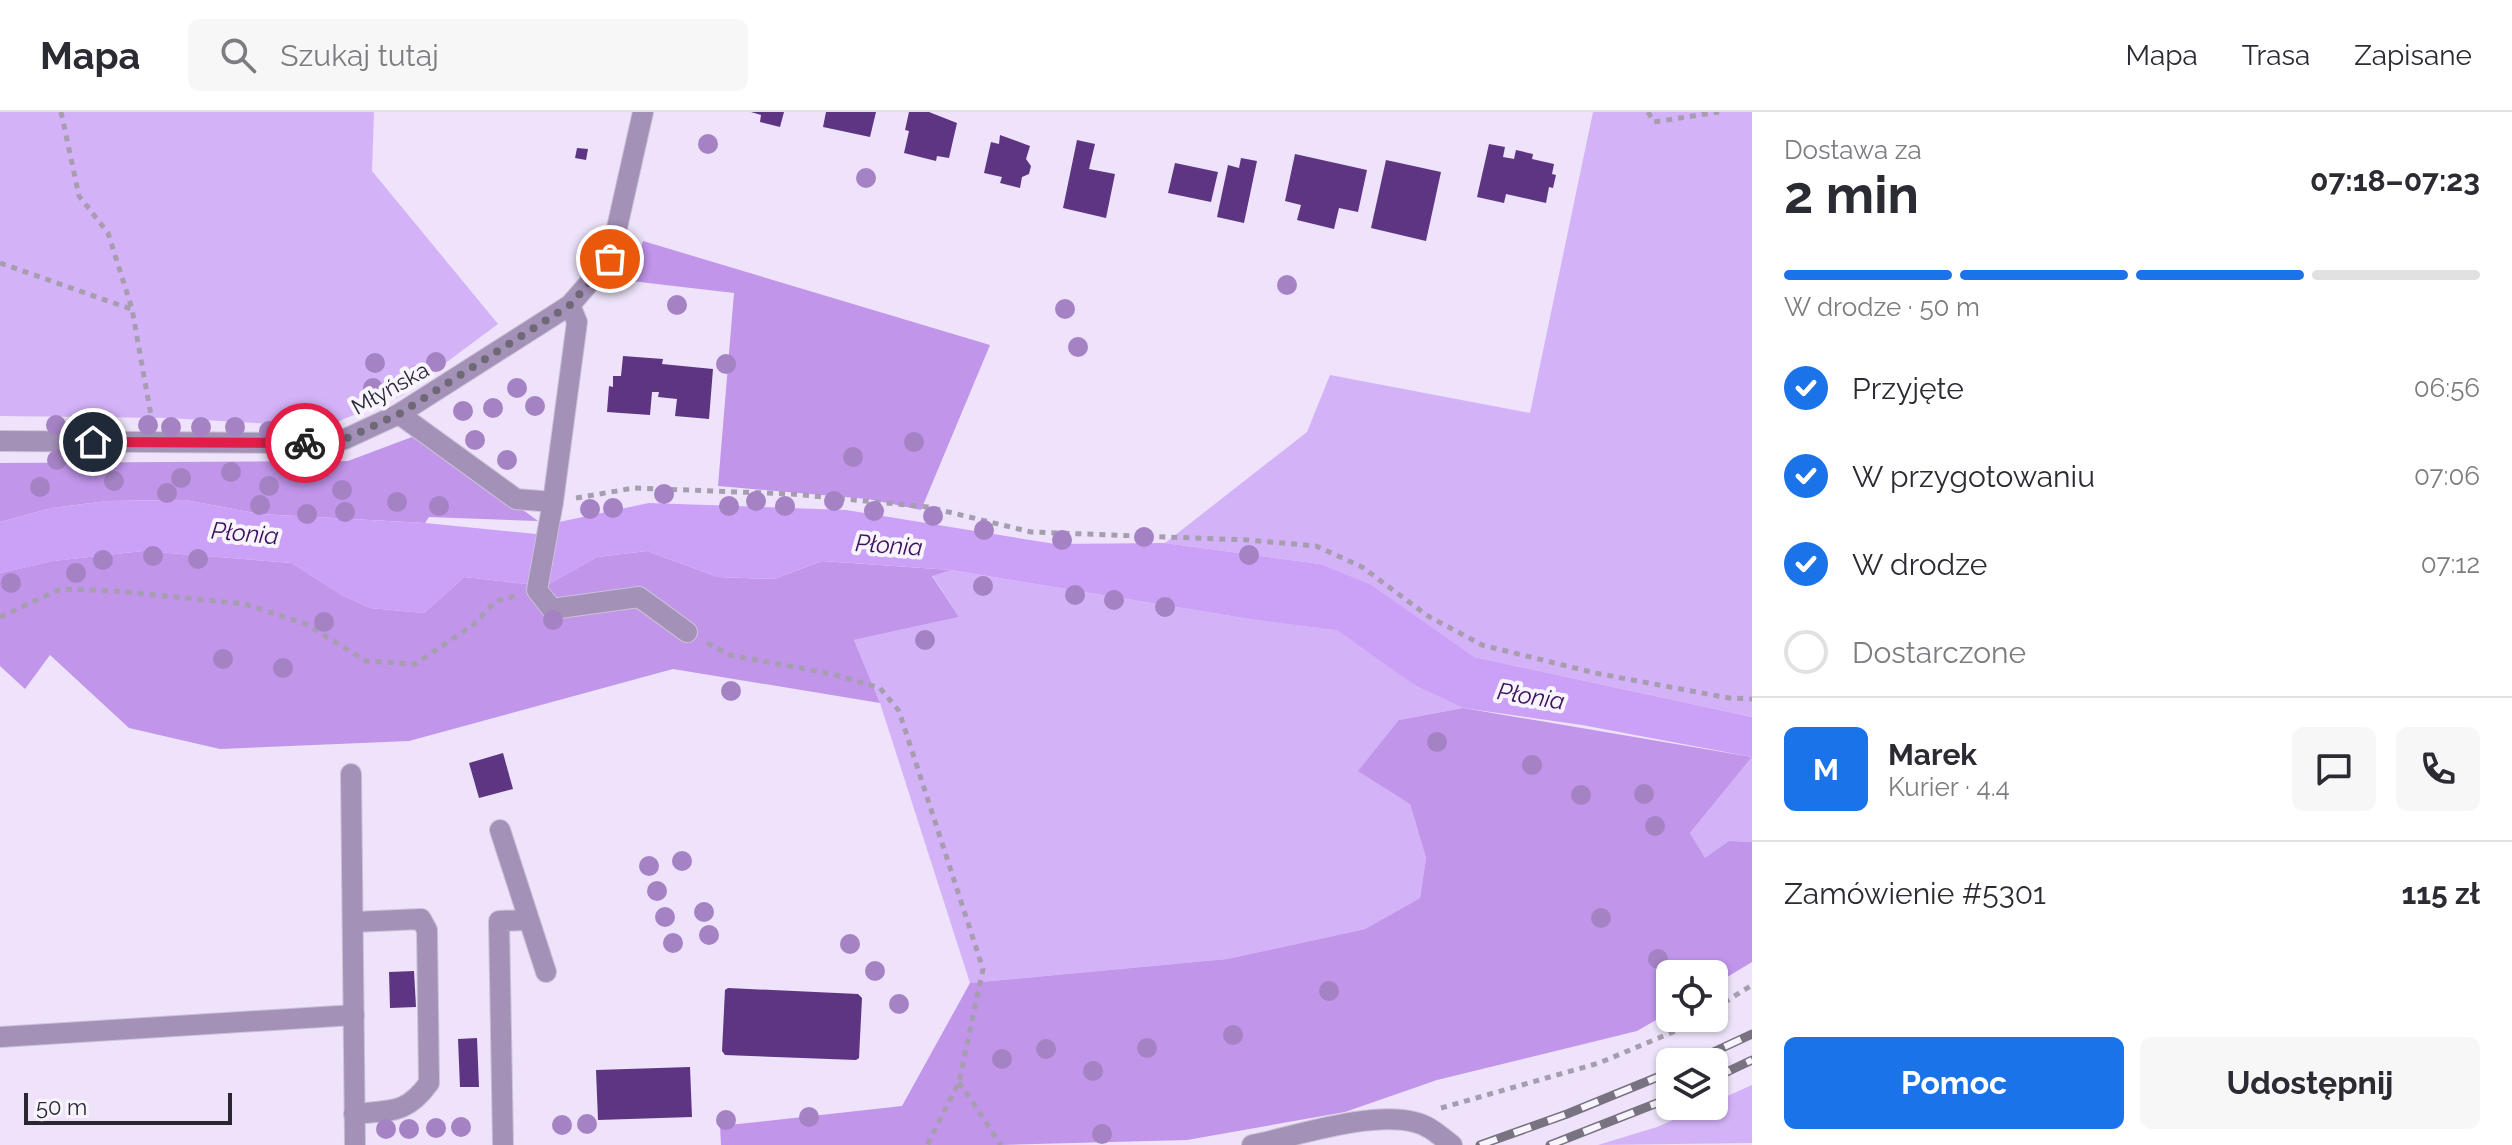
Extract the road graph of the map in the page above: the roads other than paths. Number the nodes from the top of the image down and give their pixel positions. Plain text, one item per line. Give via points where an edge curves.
1 (643, 112) edge
2 (570, 305) junction
3 (399, 414) junction
4 (0, 441) edge
5 (553, 502) junction
6 (687, 632) road end
7 (351, 774) dead end
8 (500, 830) dead end
9 (528, 920) junction
10 (354, 922) junction
11 (546, 972) dead end
12 (354, 1015) junction
13 (0, 1037) edge
14 (354, 1114) junction
15 (355, 1145) edge
16 (503, 1145) edge
17 (1252, 1145) edge
18 (1452, 1145) edge

1 - 2 street, Młyńska via 610,259
2 - 3 street, Młyńska
2 - 5 street via 577,322
3 - 4 street, Młyńska via 345,439 311,443
3 - 5 street via 516,499
5 - 6 street via 537,590 552,609 639,597
7 - 10 street
8 - 9 street
9 - 11 street
9 - 16 street via 499,921
10 - 12 street
10 - 14 street via 421,919 427,930 429,1083 417,1100 399,1109
12 - 13 street
12 - 14 street
14 - 15 street
17 - 18 street via 1383,1120 1416,1122

